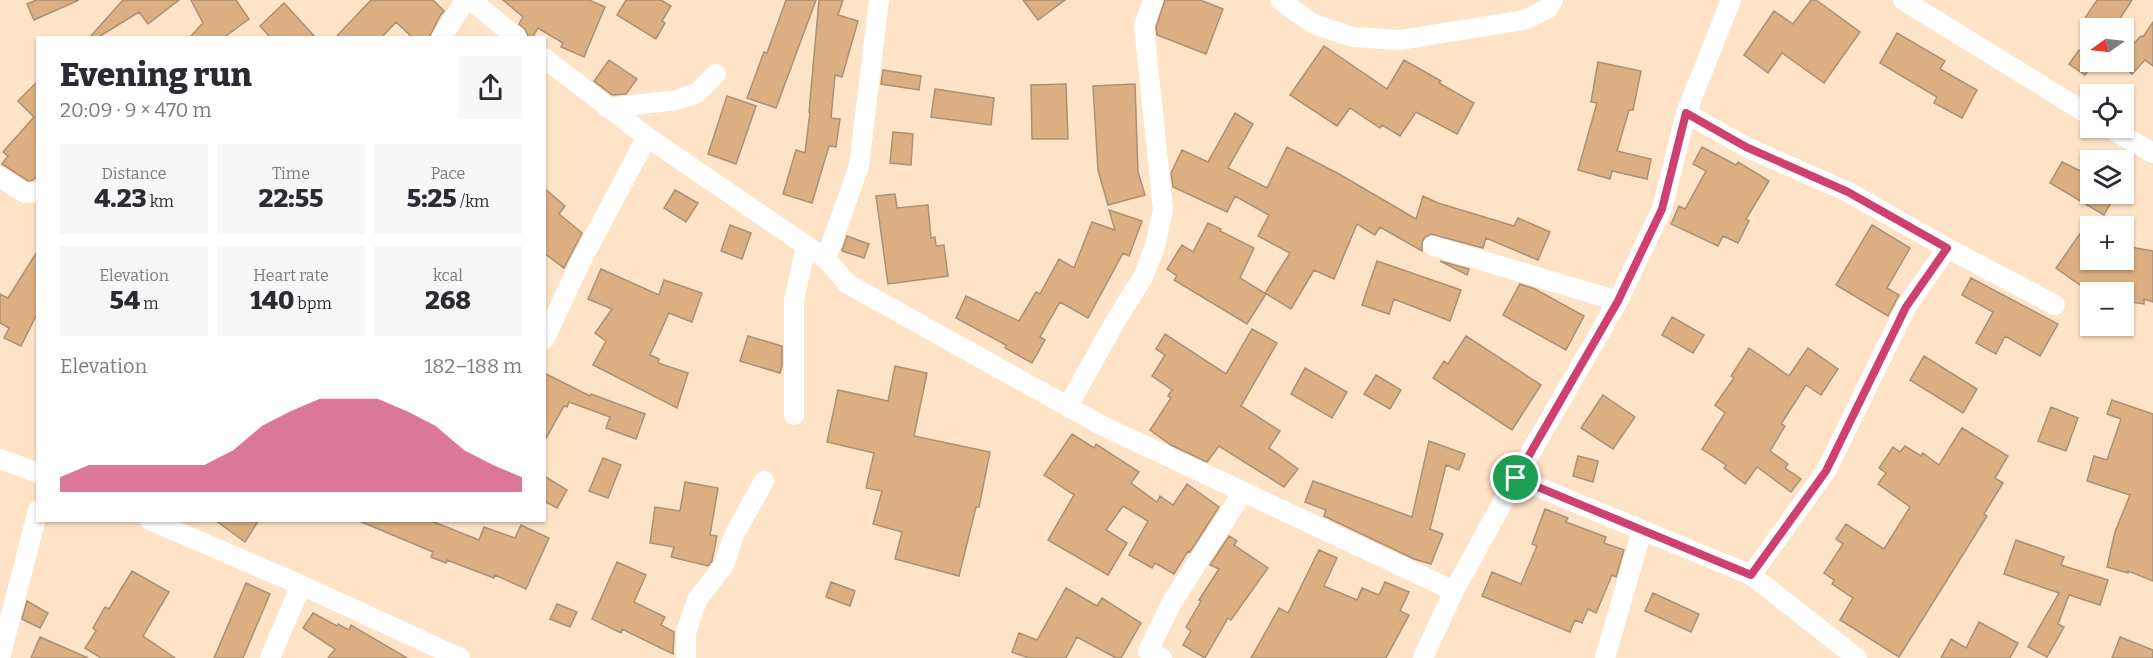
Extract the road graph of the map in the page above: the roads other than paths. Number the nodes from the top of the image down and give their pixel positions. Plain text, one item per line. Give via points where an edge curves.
1 (466, 0) edge
2 (471, 0) edge
3 (879, 0) edge
4 (1152, 0) edge
5 (1280, 0) edge
6 (1553, 0) edge
7 (1731, 0) edge
8 (1903, 0) edge
9 (442, 36) edge
10 (515, 36) edge
11 (546, 60) edge
12 (716, 74) dead end
13 (608, 108) junction
14 (2080, 109) edge
15 (1686, 113) junction
16 (647, 137) junction
17 (2127, 138) edge
18 (2153, 153) edge
19 (0, 177) edge
20 (36, 192) edge
21 (806, 246) junction
22 (1433, 246) dead end
23 (1947, 248) junction
24 (826, 259) junction
25 (1618, 301) junction
26 (2055, 305) dead end
27 (546, 336) edge
28 (1068, 406) junction
29 (794, 415) dead end
30 (0, 459) edge
31 (36, 472) edge
32 (1516, 478) junction
33 (764, 481) dead end
34 (1243, 492) junction
35 (36, 518) edge
36 (155, 522) edge
37 (1642, 530) junction
38 (1751, 575) junction
39 (301, 585) junction
40 (1454, 591) junction
41 (0, 658) edge
42 (270, 658) edge
43 (460, 658) edge
44 (686, 658) edge
45 (1162, 658) edge
46 (1423, 658) edge
47 (1605, 658) edge
48 (1857, 658) edge

1 - 9 street
2 - 10 street
3 - 24 street via 859,166
4 - 28 street via 1144,26 1162,210 1155,246 1143,277
5 - 6 street via 1313,24 1353,37 1400,40 1524,20 1547,9
7 - 15 street
8 - 14 street
11 - 13 street
12 - 13 street via 698,93 677,100
13 - 16 street
15 - 23 street via 1746,147 1848,192
15 - 25 street via 1662,209
16 - 21 street
16 - 27 street
17 - 18 street
19 - 20 street via 24,193
21 - 24 street
21 - 29 street via 794,300
22 - 25 street
23 - 26 street
23 - 38 street via 1906,307 1826,471
24 - 28 street via 848,284
25 - 32 street
28 - 34 street
30 - 31 street
32 - 37 street
32 - 40 street
33 - 44 street via 734,535 724,565 697,600 686,633
34 - 40 street
34 - 45 street via 1172,602 1148,651
35 - 41 street
36 - 39 street
37 - 38 street
37 - 47 street
38 - 48 street
39 - 42 street
39 - 43 street
40 - 46 street

